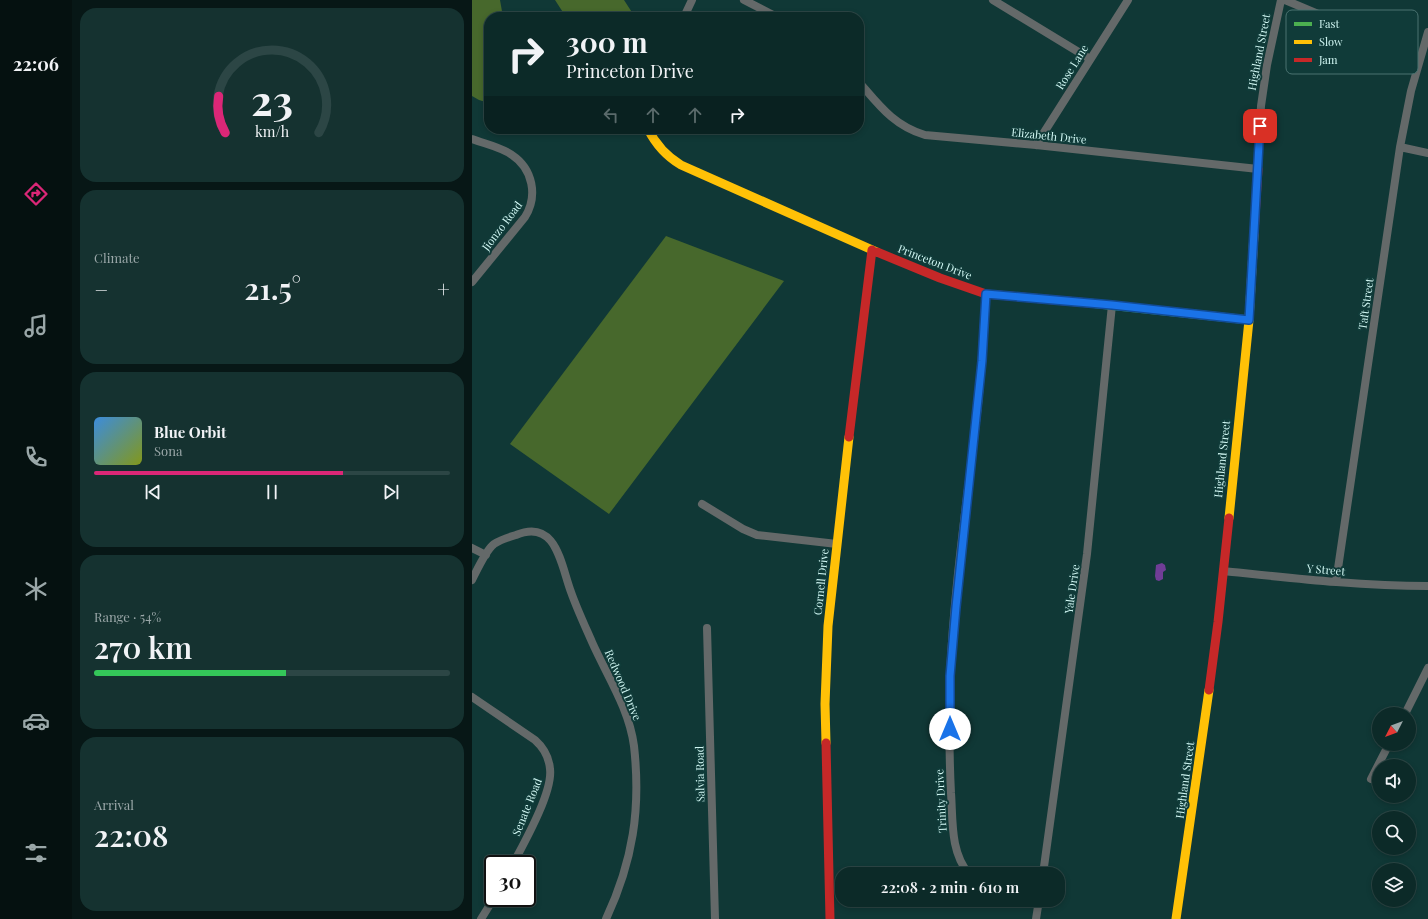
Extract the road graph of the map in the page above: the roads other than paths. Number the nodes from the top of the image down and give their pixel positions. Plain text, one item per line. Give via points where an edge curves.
1 (692, 0) edge
2 (744, 0) edge
3 (993, 0) edge
4 (1128, 0) edge
5 (1281, 0) edge
6 (1285, 0) edge
7 (1309, 10) edge
8 (686, 12) edge
9 (767, 12) edge
10 (1428, 32) edge
11 (1090, 59) junction
12 (1420, 60) joint
13 (1418, 67) edge
14 (1416, 74) edge
15 (864, 88) edge
16 (650, 134) edge
17 (472, 139) edge
18 (1036, 145) junction
19 (1400, 147) junction
20 (1428, 153) edge
21 (1258, 169) junction
22 (872, 250) junction
23 (473, 279) edge
24 (986, 294) junction
25 (1112, 305) junction
26 (1249, 320) junction
27 (702, 504) dead end
28 (837, 544) junction
29 (472, 548) edge
30 (486, 555) junction
31 (1223, 571) junction
32 (472, 580) edge
33 (1336, 582) junction
34 (1428, 586) edge
35 (707, 628) dead end
36 (1428, 668) edge
37 (472, 697) edge
38 (1408, 707) edge
39 (1385, 751) edge
40 (1371, 779) dead end
41 (518, 855) edge
42 (963, 867) edge
43 (1044, 867) edge
44 (488, 907) edge
45 (1038, 907) edge
46 (481, 919) edge
47 (606, 919) edge
48 (715, 919) edge
49 (830, 919) edge
50 (1036, 919) edge
51 (1176, 919) edge

1 - 8 street
2 - 9 street
3 - 11 street
4 - 11 street, Rose Lane
5 - 21 street, Highland Street via 1261,106
6 - 7 street
10 - 12 street, Taft Street
11 - 18 street, Rose Lane
12 - 13 street, Taft Street
14 - 19 street, Taft Street
15 - 18 street, Elizabeth Drive via 890,117 911,132
16 - 22 street, Princeton Drive via 662,151 679,164
17 - 23 street, Jionzo Road via 503,150 516,158 528,174 533,192 531,205 525,217
18 - 21 street, Elizabeth Drive
19 - 20 street
19 - 33 street, Taft Street
21 - 26 street, Highland Street
22 - 24 street, Princeton Drive
22 - 28 street, Cornell Drive
24 - 25 street, Princeton Drive
24 - 42 street, Trinity Drive via 982,361 950,676 950,775 954,841
25 - 26 street, Princeton Drive
25 - 43 street, Yale Drive via 1087,554
26 - 31 street, Highland Street
27 - 28 street via 743,529 757,534
28 - 49 street, Cornell Drive via 828,626 825,692
29 - 30 street
30 - 32 street, Redwood Drive
30 - 47 street, Redwood Drive via 496,543 528,531 542,534 552,542 572,596 626,716 634,745 636,818 630,853
31 - 33 street, Y Street
31 - 51 street, Highland Street via 1204,734
33 - 34 street, Y Street
35 - 48 street, Salvia Road
36 - 38 street
37 - 41 street, Senate Road via 535,740 549,760 550,780 543,802
39 - 40 street
44 - 46 street
45 - 50 street

